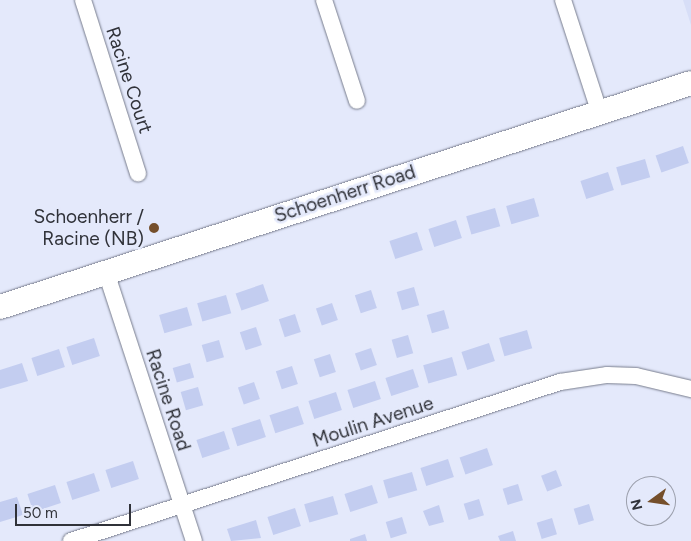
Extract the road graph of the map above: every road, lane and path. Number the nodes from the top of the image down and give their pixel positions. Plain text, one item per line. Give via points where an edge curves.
1 (83, 0) edge
2 (324, 0) edge
3 (563, 0) edge
4 (691, 83) edge
5 (357, 100) dead end
6 (599, 111) junction
7 (138, 173) dead end
8 (106, 272) junction
9 (0, 306) edge
10 (691, 389) edge
11 (182, 505) junction
12 (71, 541) edge
13 (194, 541) edge

1 - 7 street, Racine Court
2 - 5 street
3 - 6 street
4 - 6 main road, Schoenherr Road
6 - 8 main road, Schoenherr Road
8 - 9 main road, Schoenherr Road
8 - 11 street, Racine Road
10 - 11 street, Moulin Avenue via 636,376 607,375 560,382
11 - 12 street, Moulin Avenue
11 - 13 street, Racine Road

